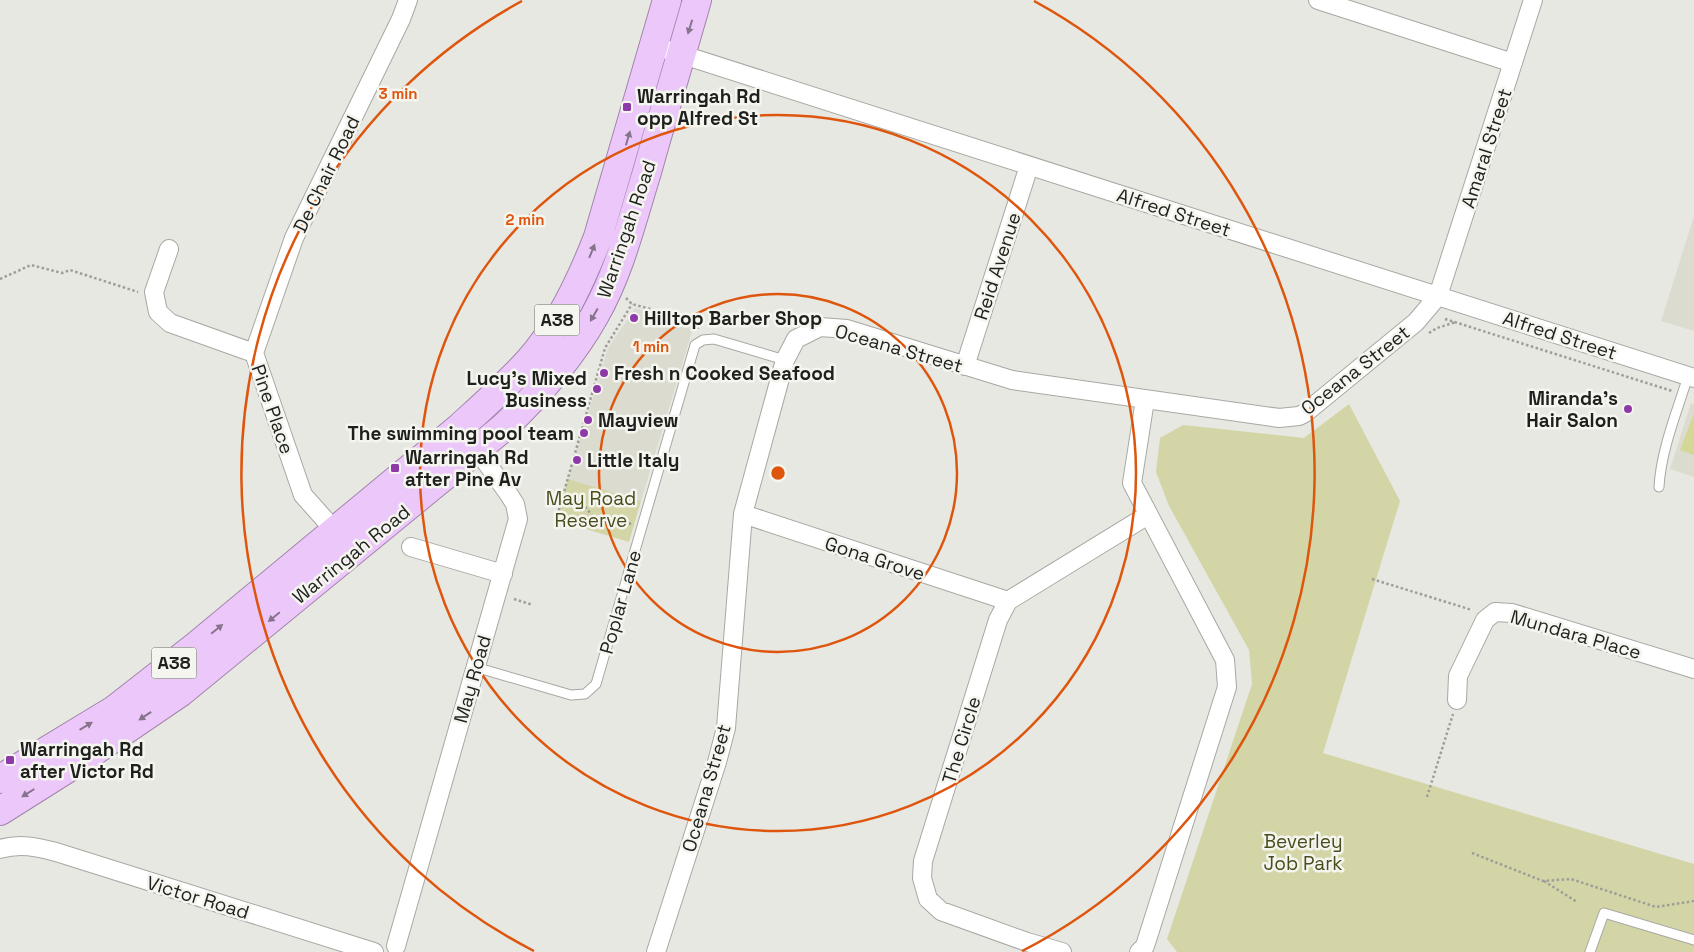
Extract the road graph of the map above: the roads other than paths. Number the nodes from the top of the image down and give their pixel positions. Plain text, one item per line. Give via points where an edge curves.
1 (408, 0) edge
2 (667, 0) edge
3 (697, 0) edge
4 (1318, 0) edge
5 (1533, 0) edge
6 (655, 46) junction
7 (681, 54) junction
8 (1513, 63) junction
9 (1029, 166) junction
10 (169, 249) dead end
11 (1438, 296) junction
12 (254, 353) junction
13 (785, 360) junction
14 (965, 366) junction
15 (1691, 377) edge
16 (1145, 400) junction
17 (459, 428) junction
18 (477, 450) junction
19 (1659, 488) dead end
20 (743, 514) junction
21 (1148, 515) junction
22 (344, 542) junction
23 (411, 547) dead end
24 (503, 574) junction
25 (1008, 601) junction
26 (475, 668) junction
27 (1694, 669) edge
28 (1457, 700) road end
29 (0, 779) edge
30 (0, 811) edge
31 (0, 849) edge
32 (1694, 940) edge
33 (1025, 947) edge
34 (393, 950) edge
35 (374, 952) edge
36 (656, 952) edge
37 (1062, 952) edge
38 (1139, 952) edge
39 (1590, 952) edge

1 - 12 street, De Chair Road via 294,238
2 - 6 highway, Warringah Road / A38
3 -> 7 highway, Warringah Road / A38
4 - 8 street
5 - 8 street, Amaral Street
6 - 7 street, Alfred Street
17 -> 6 highway, Warringah Road / A38 via 530,360 572,297 598,237
7 - 9 street, Alfred Street
7 -> 18 highway, Warringah Road / A38 via 614,275 598,309 550,381
8 - 11 street, Amaral Street
9 - 11 street, Alfred Street
9 - 14 street, Reid Avenue
10 - 12 street, Pine Place via 154,292 158,312 170,323
11 - 15 street, Alfred Street
11 - 16 street, Oceana Street via 1416,322 1299,416 1280,418
12 - 22 street, Pine Place via 303,495
13 - 14 street, Oceana Street via 796,338 820,327 846,329
13 - 20 street, Oceana Street
13 - 26 lane, Poplar Lane via 714,339 695,344 596,684 586,694 571,695
14 - 16 street, Oceana Street via 1012,380
15 - 19 lane via 1666,446
16 - 21 street via 1132,483
17 - 18 street, May Road
17 - 22 highway, Warringah Road / A38
18 - 22 highway, Warringah Road / A38
18 - 24 street, May Road via 515,504 518,519
20 - 25 street, Gona Grove
20 - 36 street, Oceana Street via 726,728 718,762
21 - 25 street
21 - 38 street via 1225,660 1227,687 1144,946
29 -> 22 highway, Warringah Road / A38 via 114,710 196,646
22 -> 30 highway, Warringah Road / A38 via 181,692
23 - 24 street
24 - 26 street, May Road
25 - 33 street, The Circle via 998,620 923,861 922,878 928,898 941,911
26 - 34 street, May Road
27 - 28 street, Mundara Place via 1512,613 1495,612 1485,620 1458,676
31 - 35 street, Victor Road via 21,845 56,852
32 - 39 lane via 1604,913
33 - 37 street, The Circle

